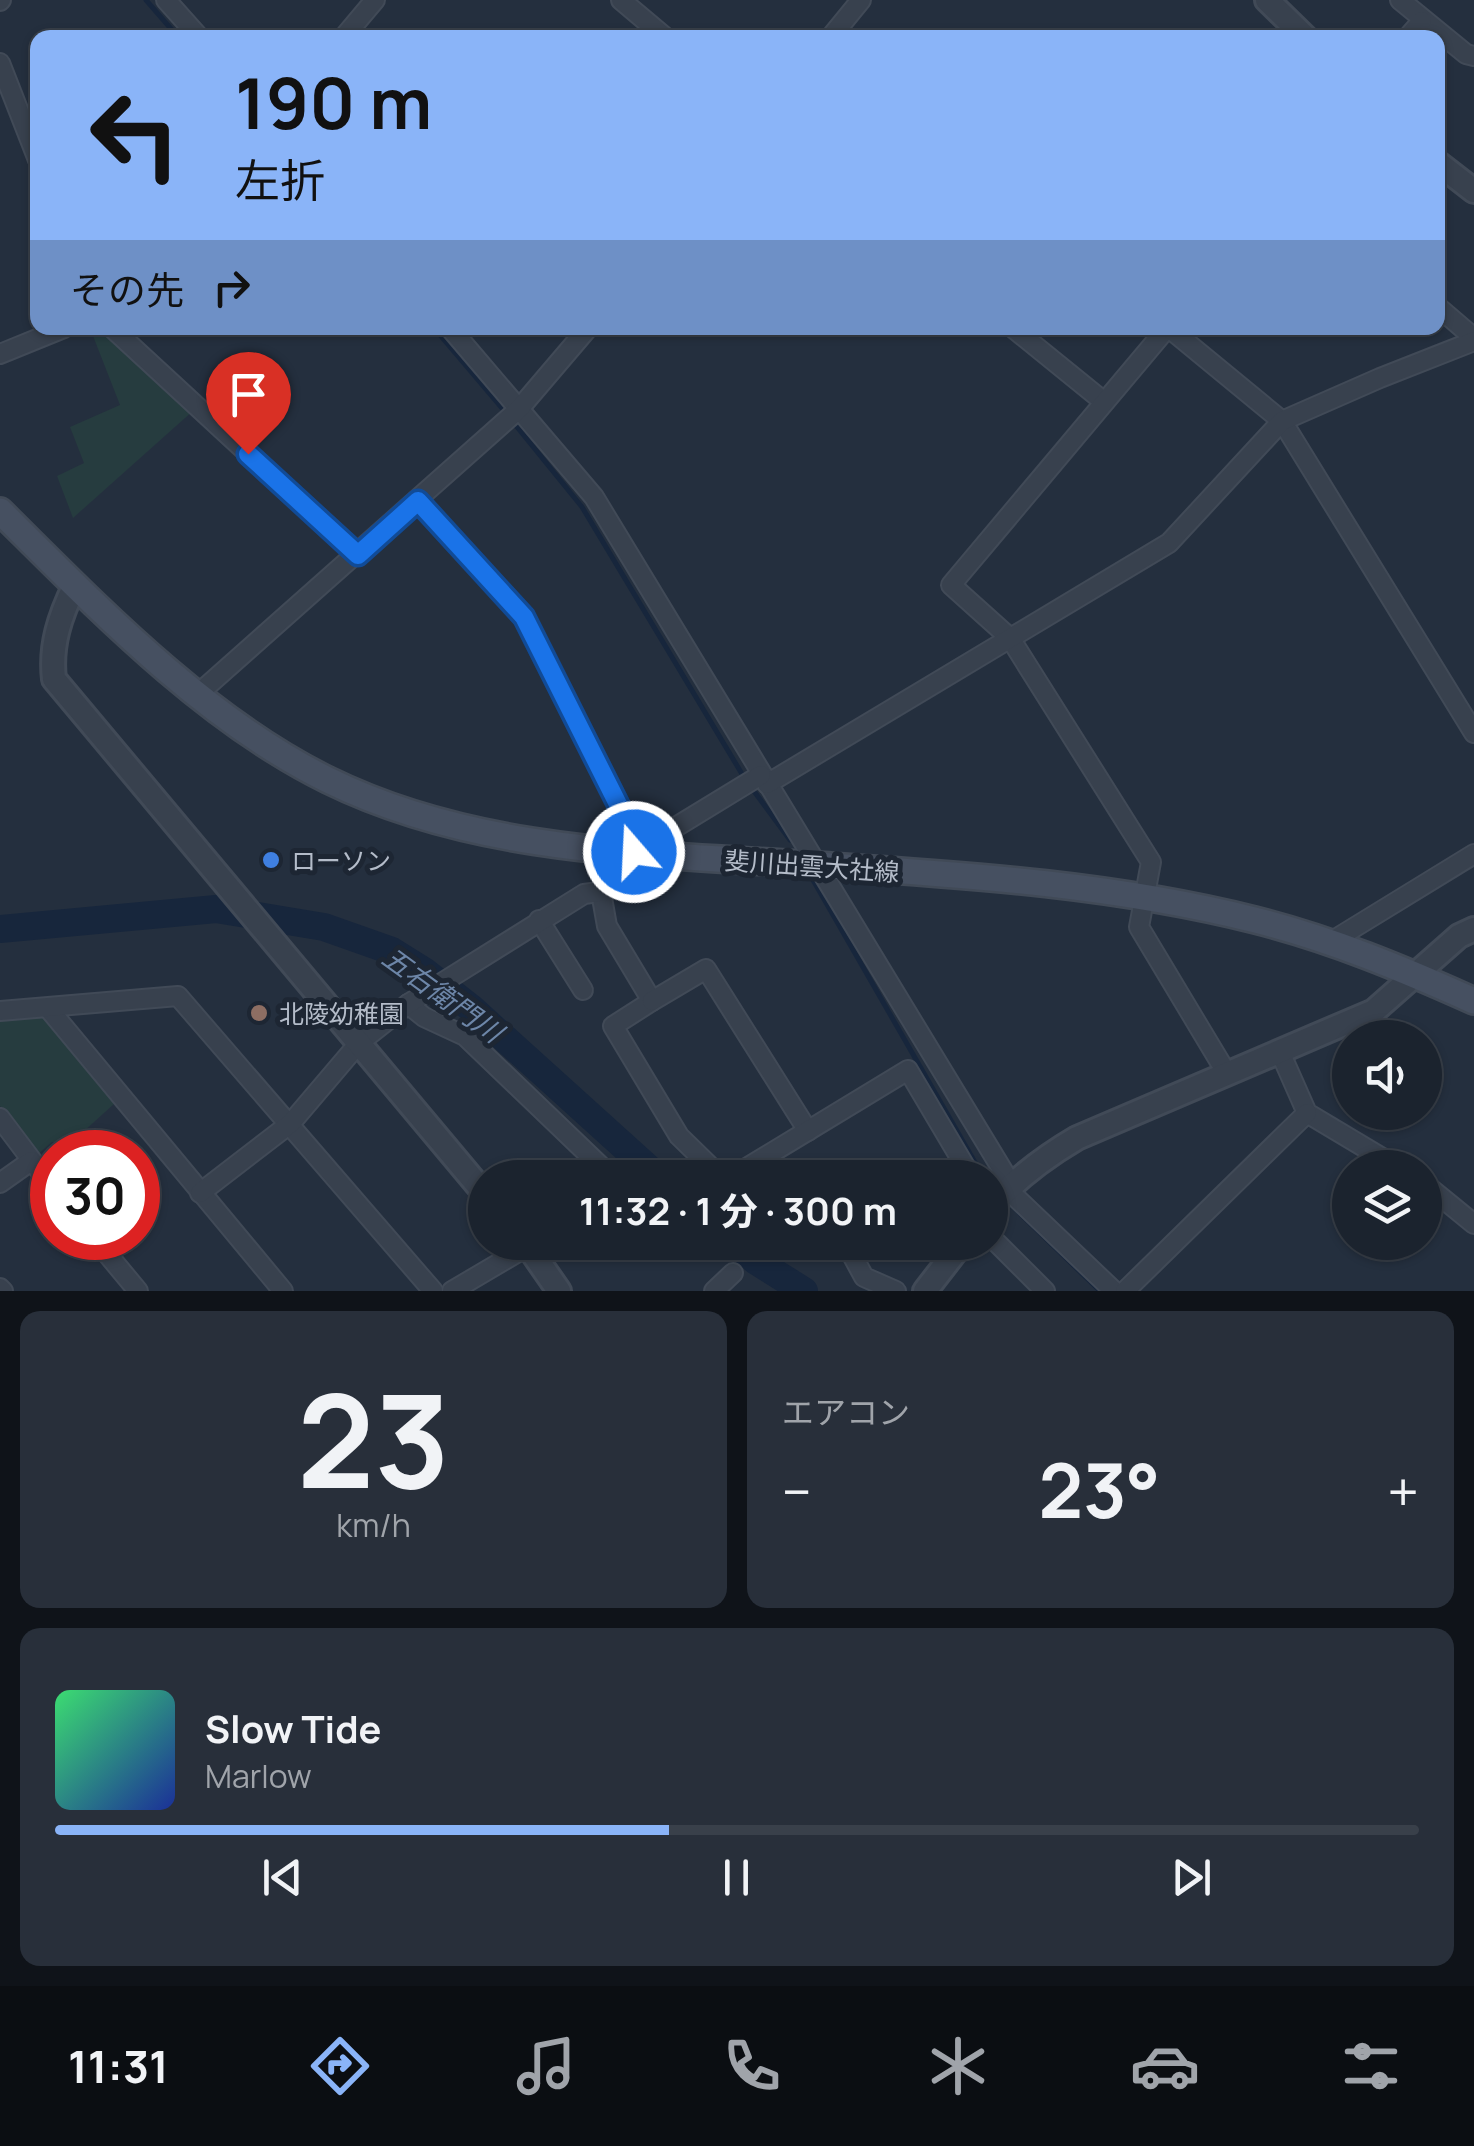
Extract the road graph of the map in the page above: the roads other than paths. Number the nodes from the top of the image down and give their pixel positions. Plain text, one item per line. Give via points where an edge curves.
1 (166, 0) edge
2 (375, 0) edge
3 (621, 0) edge
4 (861, 0) edge
5 (1267, 0) edge
6 (1400, 0) edge
7 (1422, 21) junction
8 (193, 30) edge
9 (350, 30) edge
10 (657, 30) edge
11 (837, 30) edge
12 (1298, 30) edge
13 (1414, 30) edge
14 (1434, 30) edge
15 (1445, 38) edge
16 (1474, 56) edge
17 (0, 63) edge
18 (30, 140) edge
19 (1445, 168) edge
20 (1474, 191) edge
21 (1445, 313) edge
22 (47, 335) edge
23 (120, 335) edge
24 (456, 335) edge
25 (582, 335) edge
26 (1022, 335) edge
27 (1162, 335) edge
28 (1177, 335) edge
29 (1474, 340) edge
30 (0, 354) edge
31 (1103, 401) junction
32 (519, 409) junction
33 (1282, 421) junction
34 (418, 501) junction
35 (0, 510) edge
36 (358, 555) junction
37 (75, 585) junction
38 (1010, 638) junction
39 (198, 694) junction
40 (1474, 733) edge
41 (764, 779) junction
42 (634, 852) junction
43 (1474, 854) edge
44 (660, 857) junction
45 (816, 865) junction
46 (601, 892) junction
47 (1145, 896) junction
48 (539, 920) junction
49 (1474, 929) edge
50 (1328, 942) junction
51 (1414, 974) junction
52 (584, 990) dead end
53 (652, 1000) junction
54 (1474, 1001) edge
55 (408, 1004) junction
56 (48, 1008) junction
57 (0, 1012) edge
58 (359, 1043) junction
59 (1280, 1052) junction
60 (1226, 1072) junction
61 (1307, 1113) junction
62 (0, 1118) edge
63 (291, 1123) junction
64 (808, 1131) junction
65 (1369, 1150) edge
66 (30, 1160) edge
67 (594, 1160) edge
68 (704, 1160) edge
69 (760, 1160) edge
70 (961, 1160) edge
71 (30, 1162) edge
72 (468, 1174) edge
73 (0, 1183) edge
74 (1009, 1187) junction
75 (200, 1192) junction
76 (1442, 1198) edge
77 (1474, 1224) edge
78 (1008, 1256) edge
79 (112, 1260) edge
80 (503, 1260) edge
81 (539, 1260) edge
82 (855, 1260) edge
83 (944, 1260) edge
84 (733, 1273) dead end
85 (1037, 1288) edge
86 (138, 1291) edge
87 (283, 1291) edge
88 (433, 1291) edge
89 (452, 1291) edge
90 (559, 1291) edge
91 (714, 1291) edge
92 (896, 1291) edge
93 (925, 1291) edge
94 (1114, 1291) edge
95 (1125, 1291) edge

1 - 8 street
2 - 9 street
3 - 10 street
4 - 11 street
5 - 12 street
6 - 7 street
7 - 13 street
7 - 14 street
15 - 16 street
17 - 18 street
19 - 20 street
21 - 29 street
22 - 30 street
23 - 36 street
24 - 32 street
25 - 32 street
26 - 31 street
27 - 31 street
28 - 33 street
29 - 33 street
31 - 38 street via 950,585
32 - 34 street
32 - 41 street via 594,497
33 - 38 street via 1169,543
33 - 40 street
34 - 36 street
34 - 42 street via 524,617 635,838
35 - 37 main road, 斐川出雲大社線
36 - 39 street
37 - 39 main road, 斐川出雲大社線
37 - 58 street via 51,652 54,679
38 - 41 street
38 - 47 street via 1151,862
39 - 42 main road, 斐川出雲大社線 via 263,743 392,806 490,834
41 - 44 street via 661,836
41 - 45 street
42 - 44 main road, 斐川出雲大社線
42 - 46 street via 620,879
43 - 50 street
44 - 45 main road, 斐川出雲大社線
45 - 47 main road, 斐川出雲大社線
45 - 74 street
46 - 48 street via 584,894
46 - 53 street via 608,926
47 - 50 main road, 斐川出雲大社線
47 - 60 street via 1139,928
48 - 52 street
48 - 55 street
49 - 51 street
50 - 51 main road, 斐川出雲大社線
51 - 54 main road, 斐川出雲大社線
51 - 59 street via 1374,1012
53 - 64 street via 706,968
53 - 68 street via 613,1026 680,1136
55 - 58 street
55 - 67 street via 464,1036
56 - 57 street
56 - 63 street via 178,996
56 - 75 street
58 - 63 street
58 - 72 street
59 - 60 street
59 - 61 street
60 - 74 street via 1076,1138
61 - 65 street
61 - 95 street
62 - 66 street
63 - 75 street
63 - 88 street
64 - 69 street
64 - 70 street via 908,1070
71 - 73 street
74 - 94 street
75 - 87 street
76 - 77 street
78 - 85 street
79 - 86 street
80 - 89 street
81 - 90 street
82 - 92 street via 864,1277
83 - 93 street
84 - 91 street

